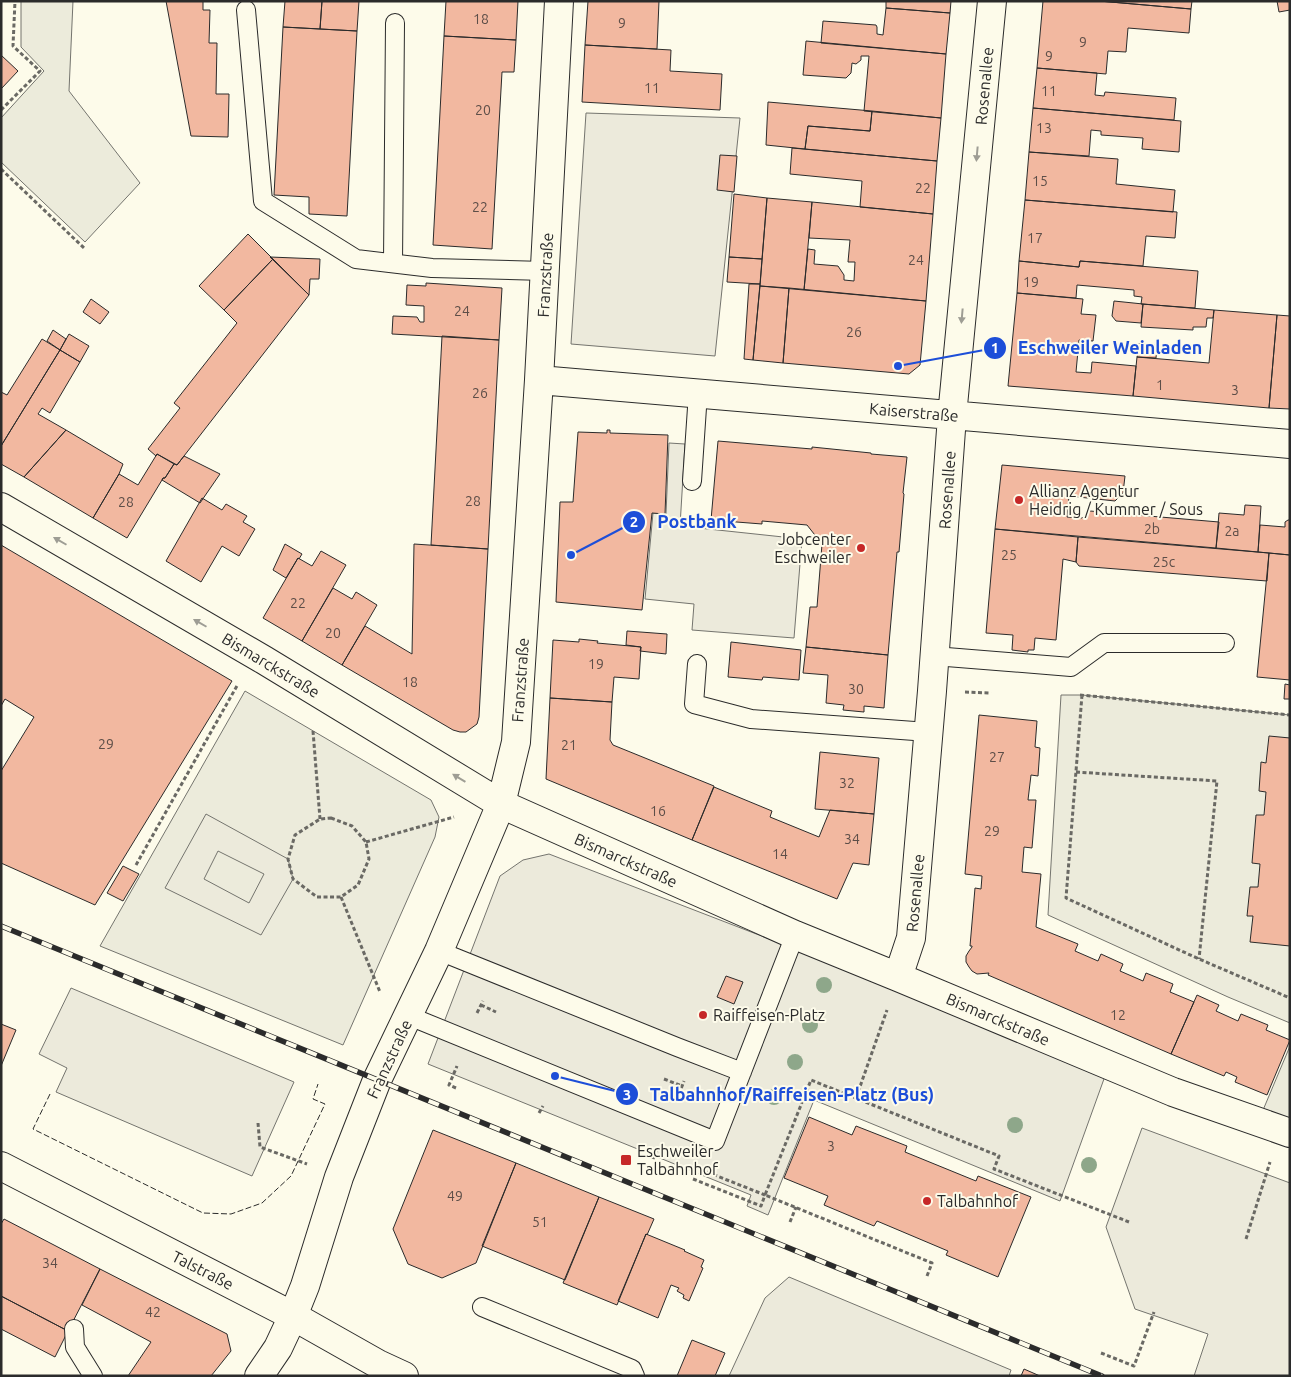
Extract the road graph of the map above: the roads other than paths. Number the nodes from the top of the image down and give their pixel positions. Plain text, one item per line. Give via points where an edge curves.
1 (559, 1) edge
2 (992, 1) edge
3 (246, 10) dead end
4 (395, 23) dead end
5 (393, 263) junction
6 (545, 271) junction
7 (539, 380) junction
8 (698, 393) junction
9 (952, 416) junction
10 (1290, 444) edge
11 (692, 481) dead end
12 (1, 507) edge
13 (1225, 643) dead end
14 (934, 656) junction
15 (697, 664) dead end
16 (928, 732) junction
17 (501, 804) junction
18 (795, 935) junction
19 (439, 951) junction
20 (898, 977) junction
21 (403, 1027) junction
22 (742, 1072) junction
23 (1285, 1132) edge
24 (1, 1166) edge
25 (482, 1307) dead end
26 (293, 1316) junction
27 (74, 1329) dead end
28 (93, 1376) edge
29 (259, 1376) edge
30 (404, 1376) edge
31 (635, 1376) edge

1 - 6 street, Franzstraße
2 -> 9 street, Rosenallee
3 - 5 lane via 263,201 356,259
4 - 5 lane
5 - 6 lane via 432,268
6 - 7 street, Franzstraße
7 - 8 street, Kaiserstraße
7 - 17 street, Franzstraße via 516,742
8 - 9 street, Kaiserstraße
8 - 11 lane
9 - 10 street, Kaiserstraße
9 - 14 street, Rosenallee
17 -> 12 street, Bismarckstraße
13 - 14 lane via 1104,643 1071,668
14 - 16 street, Rosenallee
15 - 16 lane via 694,704 751,719
16 - 20 street, Rosenallee via 911,938
17 - 18 street, Bismarckstraße
17 - 19 street, Franzstraße
18 - 20 street, Bismarckstraße
18 - 22 lane
19 - 21 street, Franzstraße
19 - 22 lane
20 - 23 street, Bismarckstraße via 1173,1092
21 - 22 lane via 715,1141
21 - 26 street, Franzstraße via 377,1080 339,1177
24 - 26 street, Talstraße
25 - 31 lane via 632,1370
26 - 29 street, Franzstraße via 278,1348
26 - 30 street, Talstraße
27 - 28 lane via 75,1347

